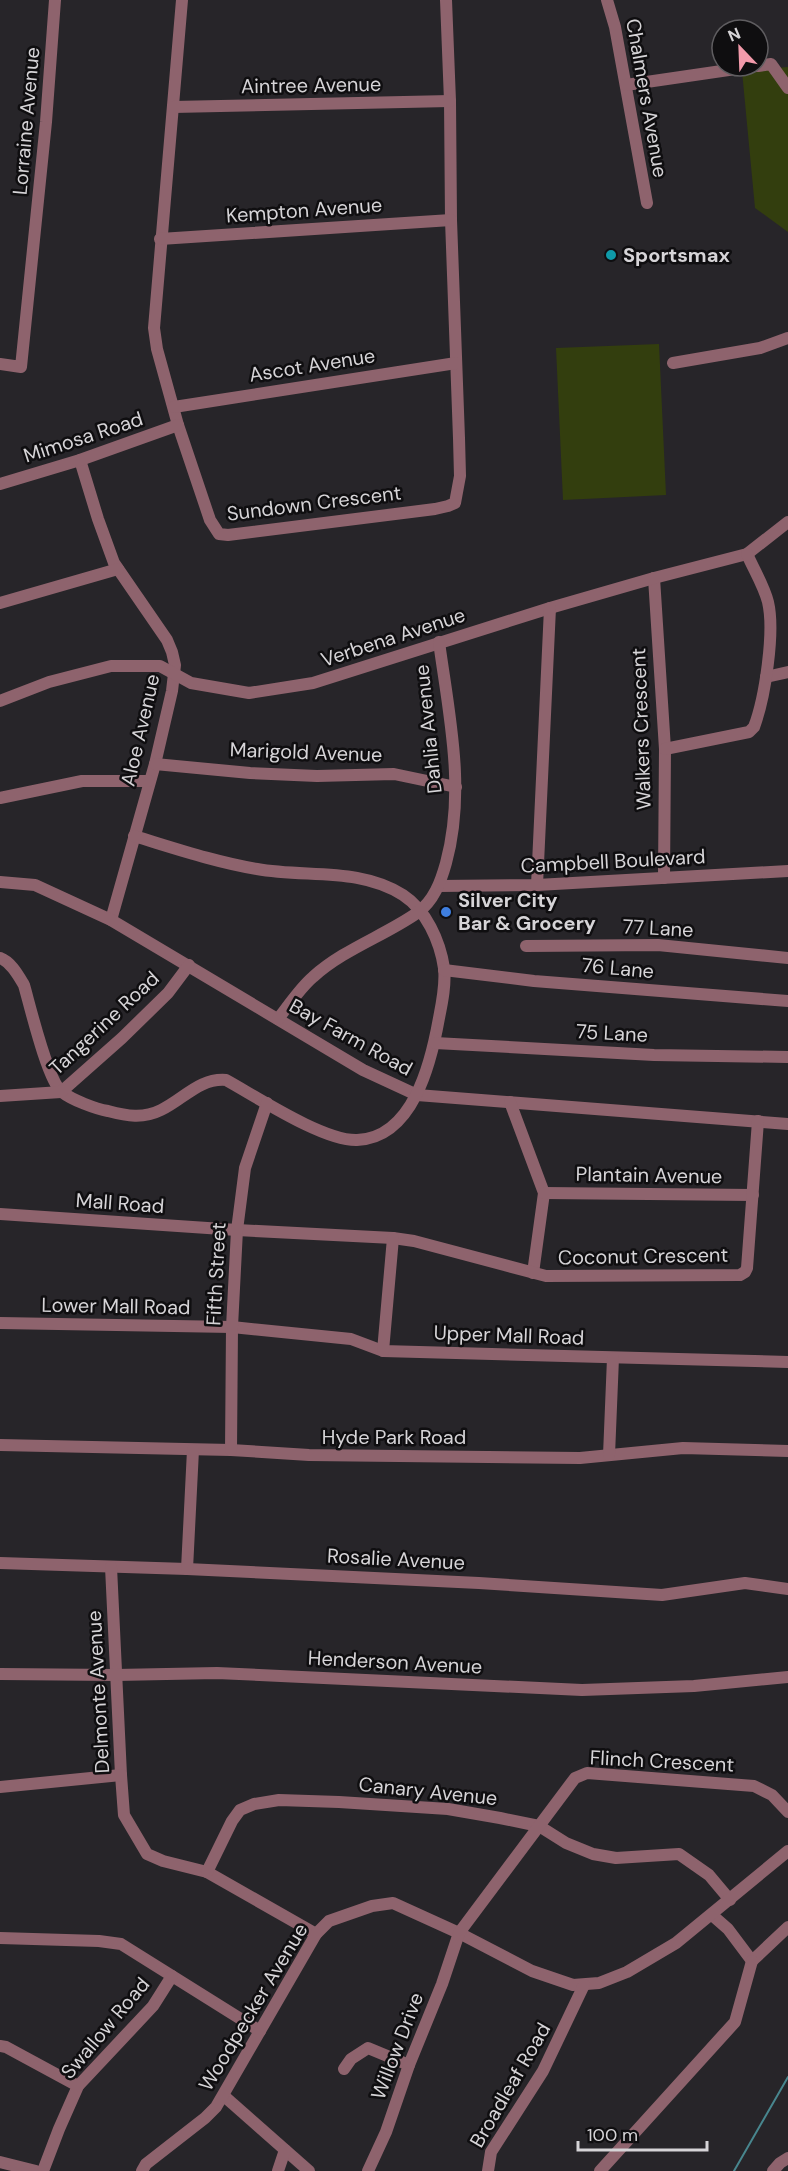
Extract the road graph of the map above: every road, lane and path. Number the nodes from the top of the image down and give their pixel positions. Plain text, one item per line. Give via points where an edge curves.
1 (55, 0) edge
2 (182, 0) edge
3 (446, 0) edge
4 (608, 0) edge
5 (770, 64) edge
6 (710, 73) edge
7 (626, 85) junction
8 (788, 88) edge
9 (450, 101) junction
10 (173, 107) junction
11 (647, 203) dead end
12 (451, 220) junction
13 (160, 238) junction
14 (788, 338) edge
15 (456, 363) junction
16 (673, 363) dead end
17 (0, 364) edge
18 (174, 407) junction
19 (178, 426) junction
20 (80, 460) junction
21 (0, 484) edge
22 (788, 522) edge
23 (747, 554) junction
24 (118, 569) junction
25 (654, 578) junction
26 (0, 603) edge
27 (550, 608) junction
28 (439, 642) junction
29 (788, 672) edge
30 (175, 675) junction
31 (766, 677) junction
32 (0, 701) edge
33 (664, 749) junction
34 (155, 764) junction
35 (149, 781) junction
36 (456, 787) junction
37 (0, 798) edge
38 (134, 836) junction
39 (788, 871) edge
40 (664, 878) junction
41 (0, 882) edge
42 (537, 885) junction
43 (439, 886) junction
44 (420, 911) junction
45 (111, 920) junction
46 (525, 946) dead end
47 (0, 958) edge
48 (788, 958) edge
49 (189, 965) junction
50 (444, 970) junction
51 (788, 1000) edge
52 (278, 1019) junction
53 (435, 1043) junction
54 (788, 1057) edge
55 (61, 1092) junction
56 (417, 1095) junction
57 (0, 1096) edge
58 (510, 1102) junction
59 (267, 1103) junction
60 (758, 1121) junction
61 (788, 1124) edge
62 (544, 1193) junction
63 (753, 1195) junction
64 (0, 1214) edge
65 (237, 1230) junction
66 (393, 1238) junction
67 (533, 1273) junction
68 (0, 1323) edge
69 (232, 1327) junction
70 (382, 1351) junction
71 (613, 1358) junction
72 (788, 1362) edge
73 (0, 1445) edge
74 (193, 1450) junction
75 (231, 1450) junction
76 (788, 1451) edge
77 (609, 1455) junction
78 (0, 1563) edge
79 (111, 1567) junction
80 (187, 1569) junction
81 (788, 1589) edge
82 (0, 1674) edge
83 (116, 1675) junction
84 (788, 1677) edge
85 (121, 1775) junction
86 (0, 1788) edge
87 (788, 1812) edge
88 (539, 1827) junction
89 (788, 1851) edge
90 (207, 1872) junction
91 (730, 1900) junction
92 (712, 1915) junction
93 (788, 1927) edge
94 (459, 1933) junction
95 (316, 1934) junction
96 (0, 1938) edge
97 (752, 1961) junction
98 (172, 1976) junction
99 (584, 1985) junction
100 (260, 2031) junction
101 (0, 2046) edge
102 (409, 2065) junction
103 (344, 2069) dead end
104 (78, 2086) junction
105 (224, 2096) junction
106 (285, 2150) junction
107 (788, 2158) edge
108 (0, 2162) edge
109 (36, 2171) edge
110 (43, 2171) edge
111 (142, 2171) edge
112 (278, 2171) edge
113 (309, 2171) edge
114 (368, 2171) edge
115 (488, 2171) edge
116 (600, 2171) edge
117 (773, 2171) edge

1 - 17 street, Lorraine Avenue via 21,367
2 - 10 street, Sundown Crescent
3 - 9 street, Sundown Crescent
4 - 7 street, Chalmers Avenue
5 - 8 street
6 - 7 street
7 - 11 street, Chalmers Avenue
9 - 10 street, Aintree Avenue
9 - 12 street, Sundown Crescent
10 - 13 street, Sundown Crescent
12 - 13 street, Kempton Avenue
12 - 15 street, Sundown Crescent
13 - 18 street, Sundown Crescent via 154,328
14 - 16 street via 760,348
15 - 18 street, Ascot Avenue
15 - 19 street, Sundown Crescent via 460,477 455,502 448,506 219,534 210,520
18 - 19 street, Sundown Crescent
19 - 20 street, Mimosa Road
20 - 21 street, Mimosa Road
20 - 24 street, Aloe Avenue
22 - 23 street, Verbena Avenue
23 - 25 street, Verbena Avenue
23 - 31 street via 771,616
24 - 26 street
24 - 30 street, Aloe Avenue via 167,640 174,657
25 - 27 street, Verbena Avenue
25 - 33 street, Walkers Crescent
27 - 28 street, Verbena Avenue
27 - 42 street
28 - 30 street, Verbena Avenue via 314,683 249,693 191,683
28 - 36 street, Dahlia Avenue
29 - 31 street
30 - 32 street, Verbena Avenue via 160,666 111,666 49,682
30 - 34 street, Aloe Avenue
31 - 33 street via 756,722 749,732
33 - 40 street, Walkers Crescent
34 - 35 street, Aloe Avenue
34 - 36 street, Marigold Avenue via 283,774 394,774
35 - 37 street via 82,782
35 - 38 street, Aloe Avenue
36 - 43 street, Dahlia Avenue via 451,843
38 - 44 street via 256,869 359,877 403,895
38 - 45 street, Aloe Avenue
39 - 40 street, Campbell Boulevard
40 - 42 street, Campbell Boulevard
41 - 45 street, Bay Farm Road via 35,885
42 - 43 street, Campbell Boulevard
43 - 44 street, Dahlia Avenue
44 - 50 street via 440,948
44 - 52 street, Dahlia Avenue via 312,977
45 - 49 street, Bay Farm Road
46 - 48 street, 77 Lane via 658,945
47 - 55 street via 24,985 52,1077
49 - 52 street, Bay Farm Road
49 - 55 street, Tangerine Road via 168,993
50 - 51 street, 76 Lane via 534,981
50 - 53 street
52 - 56 street, Bay Farm Road via 363,1070
53 - 54 street, 75 Lane via 654,1055
53 - 56 street
55 - 57 street, Tangerine Road
55 - 59 street via 99,1109 143,1117 214,1079 226,1080
56 - 58 street, Bay Farm Road
56 - 59 street via 400,1119 382,1134 356,1140 326,1135
58 - 60 street, Bay Farm Road
58 - 62 street, Coconut Crescent
59 - 65 street, Fifth Street via 245,1168
60 - 61 street, Bay Farm Road
60 - 63 street, Coconut Crescent
62 - 63 street, Plantain Avenue
62 - 67 street, Coconut Crescent
63 - 67 street, Coconut Crescent via 747,1268 740,1275
64 - 65 street, Mall Road
65 - 66 street, Coconut Crescent
65 - 69 street, Fifth Street
66 - 67 street, Coconut Crescent
66 - 70 street
68 - 69 street, Lower Mall Road
69 - 70 street, Upper Mall Road via 351,1339
69 - 75 street, Fifth Street
70 - 71 street, Upper Mall Road
71 - 72 street, Upper Mall Road
71 - 77 street
73 - 74 street, Hyde Park Road
74 - 75 street, Hyde Park Road
74 - 80 street
75 - 77 street, Hyde Park Road via 309,1455
76 - 77 street, Hyde Park Road via 683,1448
78 - 79 street, Rosalie Avenue
79 - 80 street, Rosalie Avenue
79 - 83 street, Delmonte Avenue
80 - 81 street, Rosalie Avenue via 480,1582 662,1595 745,1583
82 - 83 street, Henderson Avenue
83 - 84 street, Henderson Avenue via 217,1673 582,1690 694,1686
83 - 85 street, Delmonte Avenue
85 - 86 street
85 - 90 street, Delmonte Avenue via 124,1815 147,1854
87 - 88 street, Flinch Crescent via 772,1795 754,1786 588,1773 575,1778
88 - 90 street, Canary Avenue via 448,1809 291,1801 254,1804 240,1810 232,1821
88 - 91 street, Canary Avenue via 593,1854 616,1858 679,1854 709,1875
88 - 94 street, Flinch Crescent
89 - 91 street, Woodpecker Avenue
90 - 95 street
91 - 92 street, Woodpecker Avenue
92 - 97 street
92 - 99 street, Woodpecker Avenue via 627,1972
93 - 97 street
94 - 95 street, Woodpecker Avenue via 393,1903 329,1921
94 - 99 street, Woodpecker Avenue via 532,1971
94 - 102 street, Willow Drive
95 - 100 street, Woodpecker Avenue
96 - 98 street via 121,1944
97 - 116 street via 735,2022
98 - 100 street
98 - 104 street, Swallow Road via 153,2006
99 - 115 street, Broadleaf Road via 529,2096 490,2152
100 - 105 street, Woodpecker Avenue
101 - 104 street
102 - 103 street via 368,2048
102 - 114 street, Willow Drive
104 - 110 street, Swallow Road
105 - 106 street
105 - 111 street, Woodpecker Avenue via 205,2118
106 - 112 street
106 - 113 street
107 - 117 street
108 - 109 street

